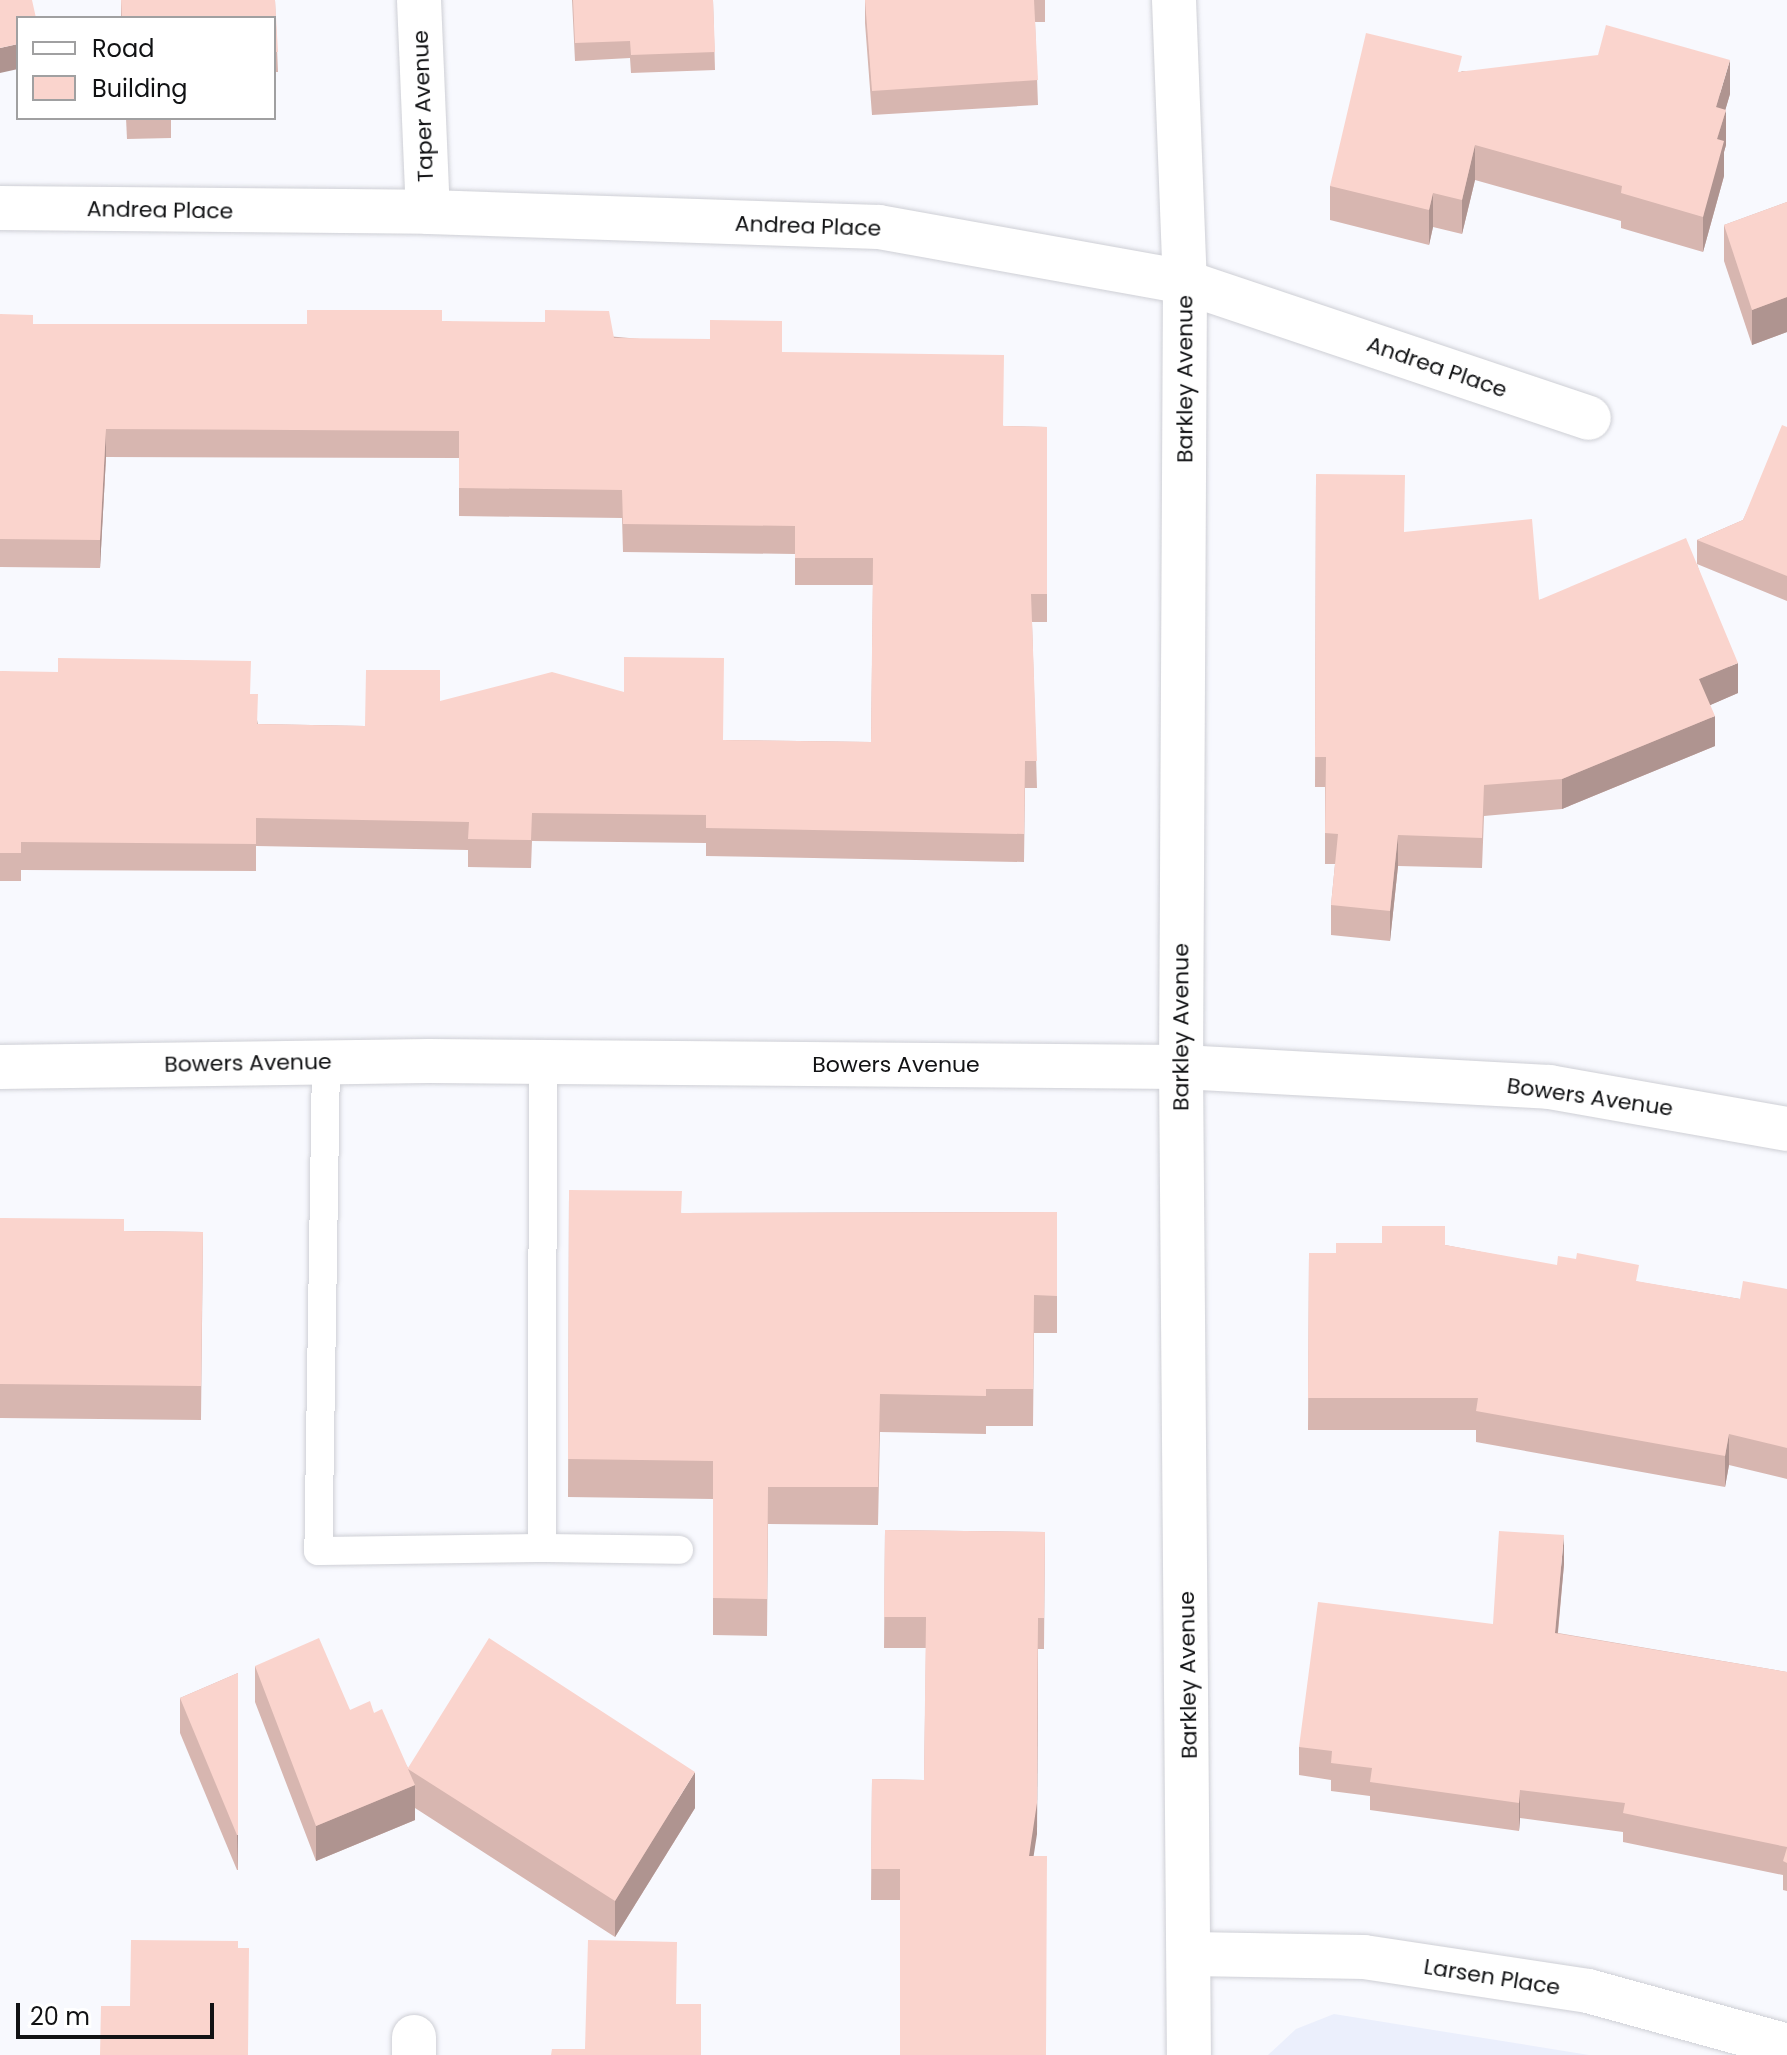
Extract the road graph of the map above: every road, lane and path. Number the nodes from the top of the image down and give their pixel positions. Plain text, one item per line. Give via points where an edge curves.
1 (419, 0) edge
2 (1174, 0) edge
3 (0, 208) edge
4 (428, 212) junction
5 (1185, 282) junction
6 (1589, 418) dead end
7 (326, 1062) junction
8 (543, 1062) junction
9 (0, 1067) edge
10 (1181, 1067) junction
11 (1787, 1129) edge
12 (542, 1548) junction
13 (679, 1550) dead end
14 (1191, 1954) junction
15 (1787, 2046) edge
16 (1189, 2055) edge

1 - 4 street, Taper Avenue
2 - 5 street, Barkley Avenue
3 - 4 street, Andrea Place
4 - 5 street, Andrea Place via 879,227
5 - 6 street, Andrea Place
5 - 10 street, Barkley Avenue
7 - 8 street, Bowers Avenue
7 - 9 street, Bowers Avenue
7 - 12 lane via 318,1551
8 - 10 street, Bowers Avenue
8 - 12 lane
10 - 11 street, Bowers Avenue via 1549,1087
10 - 14 street, Barkley Avenue
12 - 13 lane
14 - 15 street, Larsen Place via 1364,1957 1588,1991
14 - 16 street, Barkley Avenue

